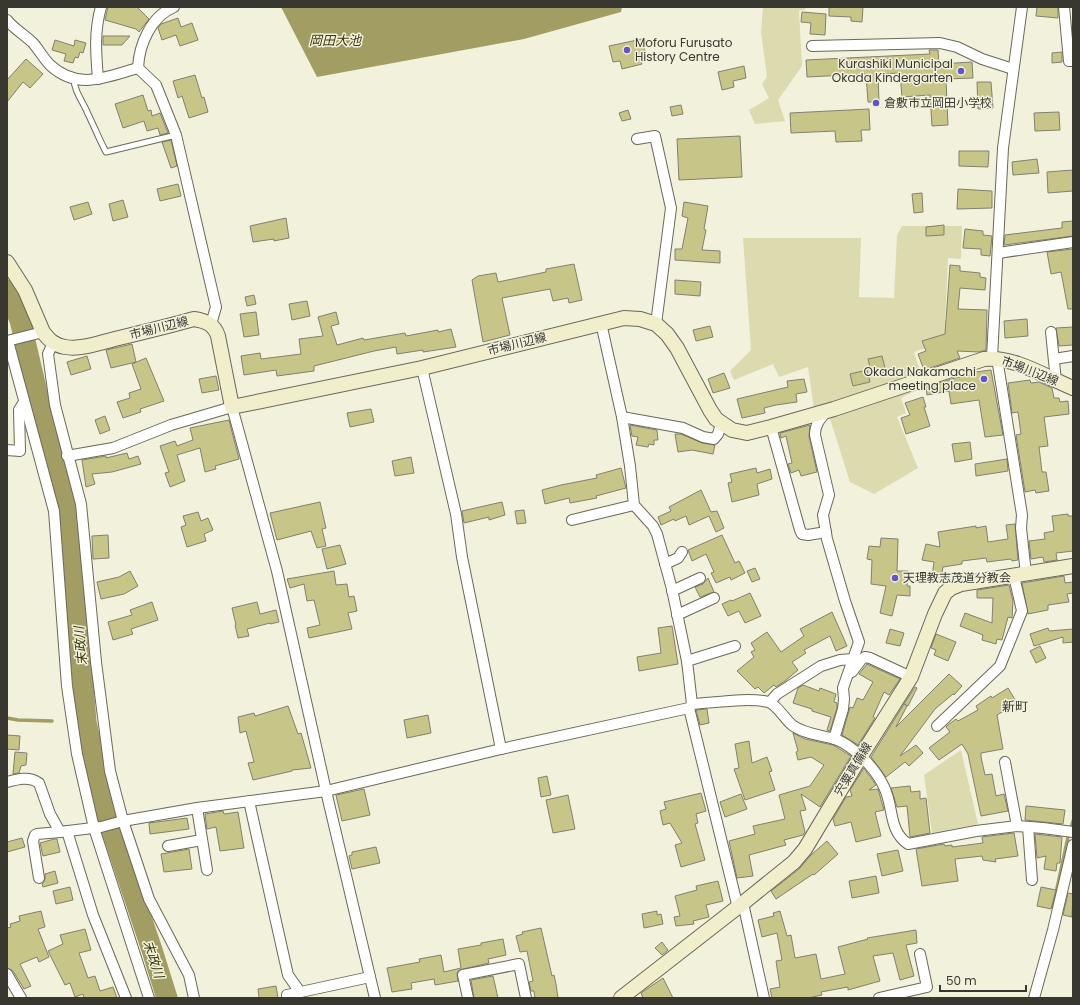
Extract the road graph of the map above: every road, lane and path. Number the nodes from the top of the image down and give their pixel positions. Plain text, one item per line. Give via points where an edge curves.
1 (101, 7) edge
2 (174, 7) edge
3 (1022, 7) edge
4 (1064, 7) edge
5 (7, 20) edge
6 (812, 46) dead end
7 (1073, 61) edge
8 (138, 68) junction
9 (1013, 69) junction
10 (74, 78) junction
11 (98, 79) junction
12 (176, 135) junction
13 (637, 139) dead end
14 (1073, 242) edge
15 (998, 253) junction
16 (7, 262) edge
17 (601, 323) junction
18 (211, 324) junction
19 (656, 324) junction
20 (1051, 332) dead end
21 (38, 333) junction
22 (8, 340) edge
23 (53, 343) junction
24 (1073, 356) edge
25 (994, 358) junction
26 (1054, 359) junction
27 (422, 368) junction
28 (1056, 381) junction
29 (1073, 388) edge
30 (24, 402) junction
31 (232, 407) junction
32 (827, 411) junction
33 (622, 416) junction
34 (721, 424) junction
35 (771, 427) junction
36 (7, 450) edge
37 (67, 456) junction
38 (634, 505) junction
39 (572, 520) dead end
40 (826, 532) junction
41 (682, 552) dead end
42 (665, 564) junction
43 (1073, 566) edge
44 (1020, 575) junction
45 (700, 578) dead end
46 (672, 591) junction
47 (714, 598) dead end
48 (677, 615) junction
49 (734, 646) dead end
50 (853, 659) junction
51 (687, 661) junction
52 (910, 677) junction
53 (846, 678) junction
54 (770, 702) junction
55 (690, 706) junction
56 (937, 726) dead end
57 (834, 739) junction
58 (502, 749) junction
59 (861, 756) junction
60 (1005, 762) dead end
61 (7, 782) edge
62 (326, 791) junction
63 (249, 801) junction
64 (197, 808) junction
65 (121, 822) junction
66 (1017, 826) junction
67 (97, 827) junction
68 (1028, 827) junction
69 (64, 832) junction
70 (1070, 832) edge
71 (202, 840) junction
72 (1073, 844) edge
73 (168, 846) dead end
74 (207, 870) dead end
75 (39, 878) dead end
76 (1032, 880) dead end
77 (740, 906) junction
78 (920, 954) dead end
79 (7, 974) edge
80 (370, 977) junction
81 (300, 992) junction
82 (21, 998) edge
83 (126, 998) edge
84 (149, 998) edge
85 (194, 998) edge
86 (287, 998) edge
87 (375, 998) edge
88 (468, 998) edge
89 (526, 998) edge
90 (621, 998) edge
91 (764, 998) edge
92 (878, 998) edge
93 (1034, 998) edge

1 - 11 street via 97,22
2 - 8 street via 166,10 150,29 138,59
3 - 9 street
4 - 7 street via 1069,61
5 - 10 street via 32,43 50,65 62,74
6 - 9 street via 940,44 957,47 982,59
8 - 11 street
8 - 12 street via 156,85
9 - 15 street via 1003,148
10 - 11 street via 81,81
10 - 12 lane via 74,87 106,152
12 - 18 street via 216,307
13 - 19 street via 655,136 671,208
14 - 15 street
15 - 25 street
16 - 21 main road via 25,290
17 - 19 main road, 市場川辺線 via 624,318
17 - 27 main road, 市場川辺線
17 - 33 street
18 - 23 main road, 市場川辺線 via 194,319 77,347 64,347
18 - 31 main road via 218,336
19 - 34 main road via 677,348 710,410
20 - 26 street
21 - 22 street
21 - 23 main road
22 - 30 street
23 - 37 street via 48,354 55,405
24 - 26 street
25 - 28 main road, 市場川辺線 via 1025,367
25 - 32 main road, 市場川辺線 via 977,360
25 - 44 street via 1022,515
26 - 28 street
27 - 31 main road, 市場川辺線
27 - 58 street via 456,514 462,557
28 - 29 main road, 市場川辺線
30 - 36 street via 19,410 20,451
30 - 67 street via 54,510 67,686 77,754
31 - 37 street via 171,425 113,448
31 - 62 street via 277,570
32 - 35 main road, 市場川辺線
32 - 40 street via 815,428 829,495 823,515
33 - 34 street via 683,428 714,439
33 - 38 street
34 - 35 main road, 市場川辺線 via 732,430 747,433
35 - 40 street via 802,534
37 - 65 street via 81,504 96,662 109,763
38 - 39 street
38 - 42 street via 653,526
40 - 50 street via 859,642
41 - 42 street via 678,558
42 - 46 street
43 - 44 main road, 宍粟真備線
44 - 52 main road, 宍粟真備線 via 961,584 945,593
44 - 56 street via 1022,611 1000,666
45 - 46 street
46 - 48 street
47 - 48 street
48 - 51 street
49 - 51 street
50 - 53 street
50 - 54 street via 822,666 777,694
51 - 55 street
52 - 53 street via 866,657
52 - 59 main road, 宍粟真備線
53 - 57 street via 843,688 843,709
54 - 55 street via 756,700
54 - 57 street via 792,725
55 - 58 street
55 - 77 street
57 - 59 street via 845,743
58 - 62 street
59 - 66 street via 884,787 897,833 908,844
59 - 77 main road, 宍粟真備線 via 805,850
60 - 66 street
61 - 69 street via 25,778 39,783 50,814
62 - 63 street
62 - 80 street
63 - 64 street
63 - 81 street via 288,975
64 - 65 street
64 - 71 street
65 - 67 street
65 - 85 street via 149,899 189,975
66 - 68 street
67 - 69 street
67 - 84 street
68 - 70 street
68 - 76 street
69 - 75 street via 37,834 33,838
69 - 83 street
71 - 73 street
71 - 74 street
72 - 93 street
77 - 90 main road, 宍粟真備線
77 - 91 street
78 - 92 street via 928,987
79 - 82 street
80 - 81 street
80 - 87 street
81 - 86 street via 287,995
88 - 89 street via 463,975 519,964

